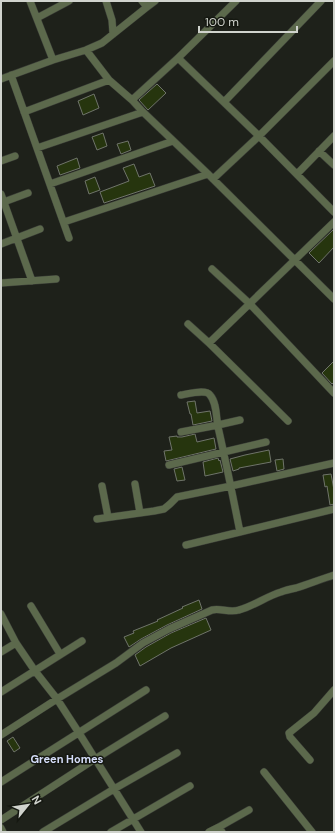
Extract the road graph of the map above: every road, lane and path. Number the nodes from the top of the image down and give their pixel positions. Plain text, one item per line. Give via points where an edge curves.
1 (30, 1) edge
2 (69, 1) edge
3 (106, 1) edge
4 (142, 1) edge
5 (155, 1) edge
6 (236, 1) edge
7 (321, 1) edge
8 (147, 7) junction
9 (36, 18) junction
10 (113, 34) junction
11 (86, 50) junction
12 (178, 58) junction
13 (53, 60) junction
14 (334, 61) edge
15 (11, 75) junction
16 (1, 79) edge
17 (109, 80) junction
18 (132, 100) junction
19 (224, 102) junction
20 (24, 112) junction
21 (143, 112) junction
22 (259, 136) junction
23 (334, 136) edge
24 (173, 141) junction
25 (37, 148) junction
26 (319, 151) junction
27 (15, 156) dead end
28 (1, 161) edge
29 (334, 164) edge
30 (297, 174) junction
31 (210, 177) junction
32 (50, 184) junction
33 (1, 194) edge
34 (28, 194) dead end
35 (2, 203) edge
36 (334, 212) edge
37 (64, 222) junction
38 (334, 222) edge
39 (40, 230) dead end
40 (17, 238) junction
41 (69, 238) dead end
42 (1, 244) edge
43 (294, 260) junction
44 (212, 268) dead end
45 (56, 279) dead end
46 (32, 281) junction
47 (1, 283) edge
48 (334, 299) edge
49 (250, 304) junction
50 (188, 324) dead end
51 (209, 343) junction
52 (334, 393) edge
53 (181, 395) dead end
54 (240, 420) dead end
55 (288, 421) dead end
56 (218, 425) junction
57 (181, 432) dead end
58 (266, 442) dead end
59 (224, 453) junction
60 (334, 463) edge
61 (169, 465) dead end
62 (135, 484) dead end
63 (102, 486) dead end
64 (231, 486) junction
65 (334, 509) edge
66 (140, 513) junction
67 (108, 517) junction
68 (96, 519) dead end
69 (240, 532) junction
70 (186, 545) dead end
71 (334, 575) edge
72 (31, 606) dead end
73 (1, 614) edge
74 (82, 641) dead end
75 (16, 643) junction
76 (1, 652) edge
77 (60, 654) junction
78 (35, 671) junction
79 (146, 690) dead end
80 (334, 690) edge
81 (1, 692) edge
82 (57, 699) junction
83 (165, 716) dead end
84 (79, 732) junction
85 (1, 735) edge
86 (178, 753) dead end
87 (95, 759) junction
88 (310, 760) dead end
89 (264, 772) dead end
90 (1, 782) edge
91 (190, 786) dead end
92 (114, 789) junction
93 (249, 810) dead end
94 (133, 819) junction
95 (1, 820) edge
96 (1, 828) edge
97 (220, 829) edge
98 (3, 832) edge
99 (42, 832) edge
100 (111, 832) edge
101 (141, 832) edge
102 (209, 832) edge
103 (312, 832) edge

1 - 9 street
2 - 9 street
3 - 10 street
4 - 8 street
5 - 8 street
6 - 12 street
7 - 19 street
8 - 10 street
9 - 13 street
10 - 11 street
11 - 13 street
11 - 17 street
12 - 18 street
12 - 19 street
13 - 15 street
14 - 22 street
15 - 16 street
15 - 20 street
17 - 18 street
17 - 20 street
18 - 21 street
19 - 22 street
20 - 25 street
21 - 24 street
21 - 25 street
22 - 30 street
22 - 31 street
23 - 26 street
24 - 31 street
24 - 32 street
25 - 32 street
26 - 29 street
26 - 30 street
27 - 28 street
30 - 36 street
31 - 37 street
31 - 43 street
32 - 37 street
33 - 35 street
34 - 35 street
35 - 40 street
37 - 41 street
38 - 43 street
39 - 40 street
40 - 42 street
40 - 46 street
43 - 48 street
43 - 49 street
44 - 49 street
45 - 46 street
46 - 47 street
49 - 51 street
49 - 52 street
50 - 51 street
51 - 55 street
53 - 56 street via 204,392 210,394 214,401
54 - 56 street
56 - 57 street
56 - 59 street
58 - 59 street
59 - 61 street
59 - 64 street
60 - 64 street
62 - 66 street
63 - 67 street
64 - 66 street via 177,497 164,509
64 - 69 street
65 - 69 street
66 - 67 street
67 - 68 street
69 - 70 street
71 - 82 street via 281,592 237,611 212,610 169,629
72 - 77 street
73 - 75 street
74 - 77 street
75 - 76 street
75 - 78 street
77 - 78 street
78 - 81 street
78 - 82 street
79 - 84 street
80 - 88 street via 314,713 289,733
82 - 84 street
82 - 85 street
83 - 87 street
84 - 87 street
84 - 90 street
86 - 92 street
87 - 92 street
87 - 95 street
89 - 103 street
91 - 94 street
92 - 94 street
92 - 99 street
93 - 97 street
94 - 100 street
94 - 101 street
96 - 98 street
97 - 102 street

